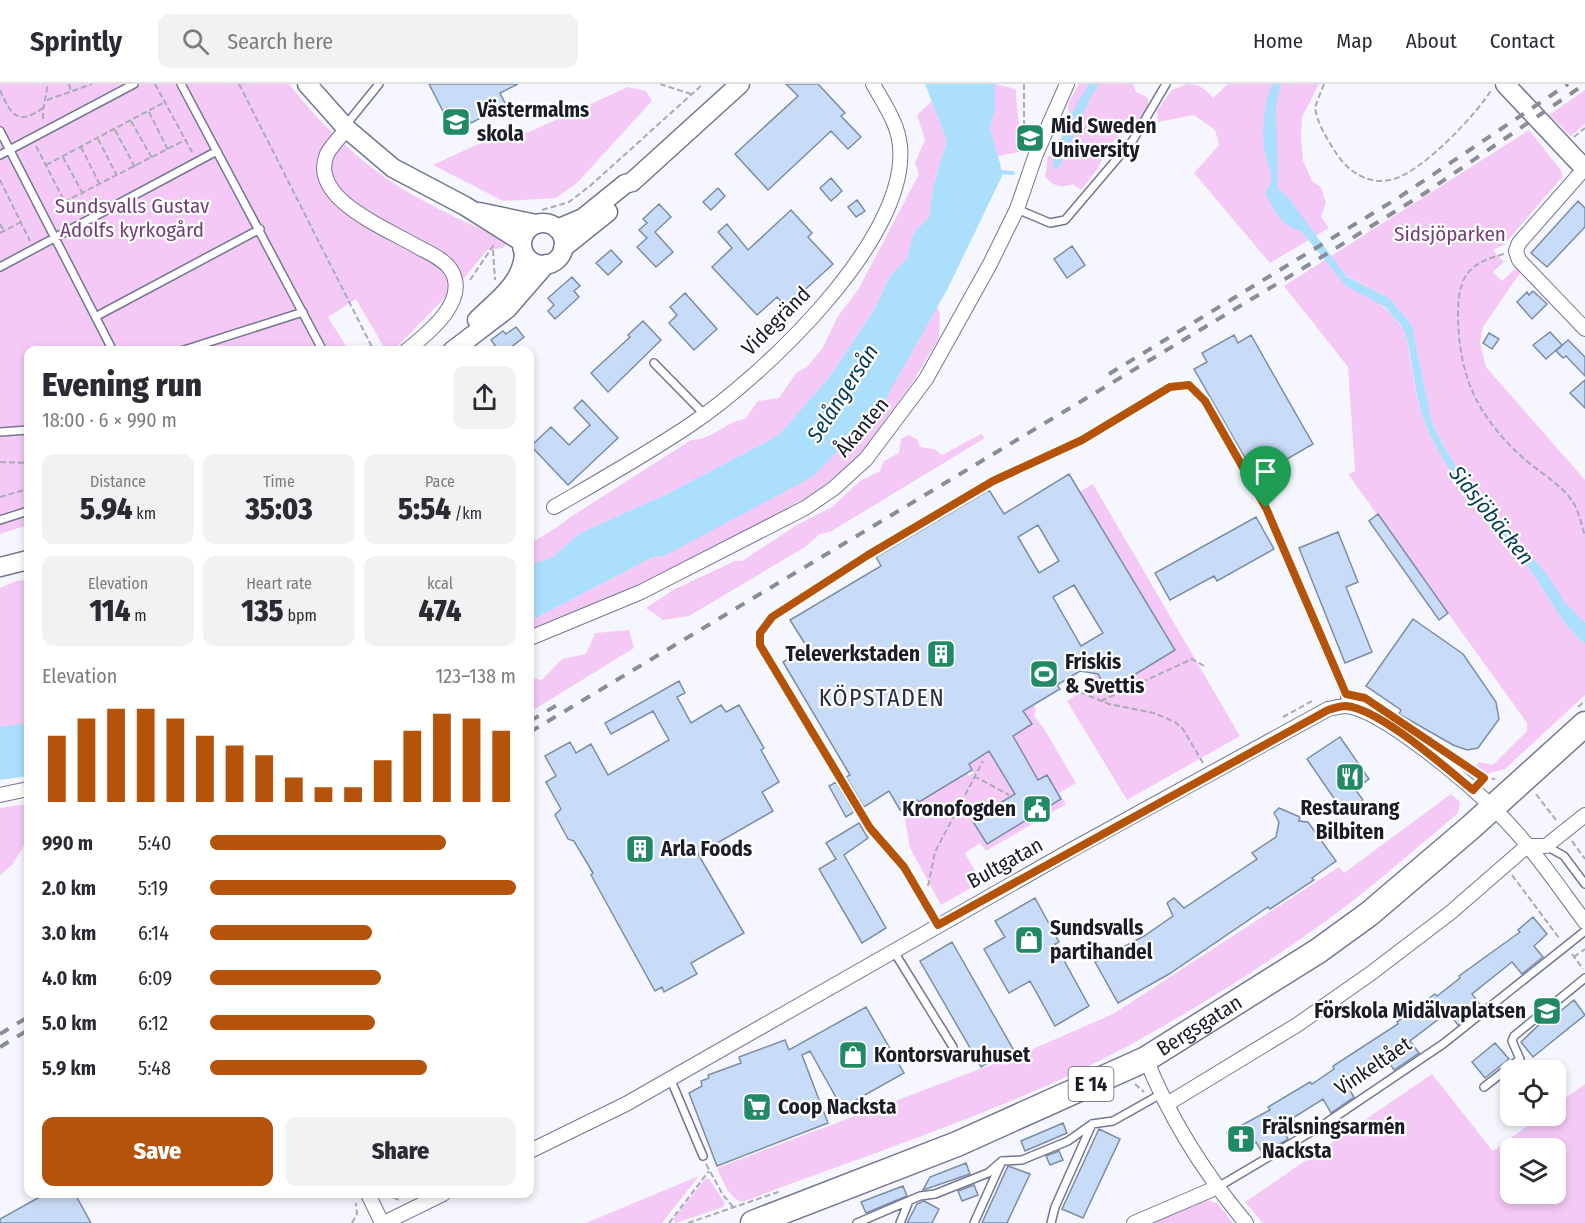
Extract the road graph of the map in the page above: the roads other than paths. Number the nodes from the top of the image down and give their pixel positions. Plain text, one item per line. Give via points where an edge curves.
1 (135, 84) edge
2 (181, 84) edge
3 (307, 84) edge
4 (379, 84) edge
5 (740, 84) edge
6 (873, 84) edge
7 (1067, 84) edge
8 (1166, 84) edge
9 (1505, 84) edge
10 (346, 128) junction
11 (0, 131) edge
12 (9, 150) junction
13 (218, 152) junction
14 (0, 154) edge
15 (1585, 168) edge
16 (632, 182) junction
17 (1017, 209) junction
18 (474, 212) junction
19 (537, 217) junction
20 (260, 229) junction
21 (557, 229) junction
22 (55, 238) junction
23 (523, 248) junction
24 (563, 248) junction
25 (546, 264) junction
26 (0, 267) edge
27 (303, 312) junction
28 (96, 316) junction
29 (1585, 329) edge
30 (111, 346) edge
31 (197, 346) edge
32 (320, 346) edge
33 (412, 346) edge
34 (457, 346) edge
35 (457, 346) edge
36 (654, 363) dead end
37 (704, 414) junction
38 (24, 430) edge
39 (0, 432) edge
40 (554, 507) dead end
41 (24, 512) edge
42 (0, 520) edge
43 (24, 561) edge
44 (0, 567) edge
45 (534, 636) edge
46 (1345, 706) junction
47 (1581, 716) edge
48 (24, 790) edge
49 (0, 795) edge
50 (1493, 808) junction
51 (1585, 815) edge
52 (1527, 846) junction
53 (1546, 846) junction
54 (1585, 884) edge
55 (1585, 922) edge
56 (938, 925) junction
57 (1585, 931) edge
58 (893, 950) junction
59 (1585, 978) edge
60 (953, 1047) dead end
61 (1146, 1059) junction
62 (670, 1078) junction
63 (1484, 1088) dead end
64 (1159, 1099) junction
65 (1092, 1124) junction
66 (534, 1149) edge
67 (703, 1156) road end
68 (1002, 1161) junction
69 (1218, 1187) junction
70 (370, 1198) edge
71 (435, 1198) edge
72 (909, 1201) junction
73 (383, 1223) edge
74 (753, 1223) edge
75 (857, 1223) edge
76 (900, 1223) edge
77 (974, 1223) edge
78 (1051, 1223) edge
79 (1134, 1223) edge
80 (1246, 1223) edge

1 - 12 lane
2 - 13 lane
3 - 10 street
4 - 10 lane
5 - 16 street
6 - 37 street, Videgränd via 897,128 900,147 894,194 880,225 848,272 796,334
7 - 17 street, Åkanten
8 - 17 lane via 1133,140 1065,220 1050,223
9 - 15 street
10 - 18 street via 393,168
10 - 33 street via 324,164 324,176 335,197 443,261 455,278 454,299
11 - 12 lane
12 - 14 lane
12 - 22 lane
13 - 20 lane
13 - 22 lane
15 - 29 street via 1516,251 1519,260
16 - 21 street via 583,218
16 - 24 street via 630,191
17 - 45 street, Åkanten via 926,379 866,459 833,489 805,508 641,592
18 - 19 street
18 - 23 street
19 - 21 street
19 - 23 street via 525,233
20 - 27 lane
20 - 28 lane
21 - 24 street
22 - 26 lane
22 - 28 lane
23 - 25 street via 534,263
23 - 34 street via 521,274
24 - 25 street via 557,259
25 - 35 street via 507,309
27 - 31 lane
27 - 32 lane
28 - 30 lane
36 - 37 lane
37 - 40 street, Videgränd
38 - 39 lane
41 - 42 lane
43 - 44 street
46 - 50 street via 1399,732
46 - 56 street, Bultgatan via 1328,710 1282,734
46 - 56 lane via 1346,694 1266,508 1205,401 1189,385 1170,387 1082,440 993,481 772,617 760,633 760,645 870,828 904,867
47 - 50 highway, Bergsgatan / E 14
48 - 49 street
50 - 52 street
50 - 61 highway, Bergsgatan / E 14 via 1369,914 1318,951
51 - 53 street
52 - 53 street
52 - 55 street
52 - 64 street via 1370,974 1297,1025
53 - 54 lane via 1564,856
56 - 58 street, Bultgatan
57 - 69 lane, Vinkeltået via 1434,1050 1326,1123
58 - 60 lane
58 - 62 street, Bultgatan
59 - 63 lane via 1514,1036 1512,1041 1520,1059
61 - 64 street
61 - 74 highway, Bergsgatan / E 14 via 957,1144
62 - 66 street, Bultgatan
62 - 67 lane
64 - 65 lane via 1113,1121
64 - 69 street
65 - 68 lane via 1068,1142 1022,1160
65 - 78 lane
68 - 72 lane via 988,1173
68 - 77 lane
69 - 79 street, Vinkeltået
69 - 80 street
70 - 73 street
71 - 73 street
72 - 75 lane
72 - 76 lane

